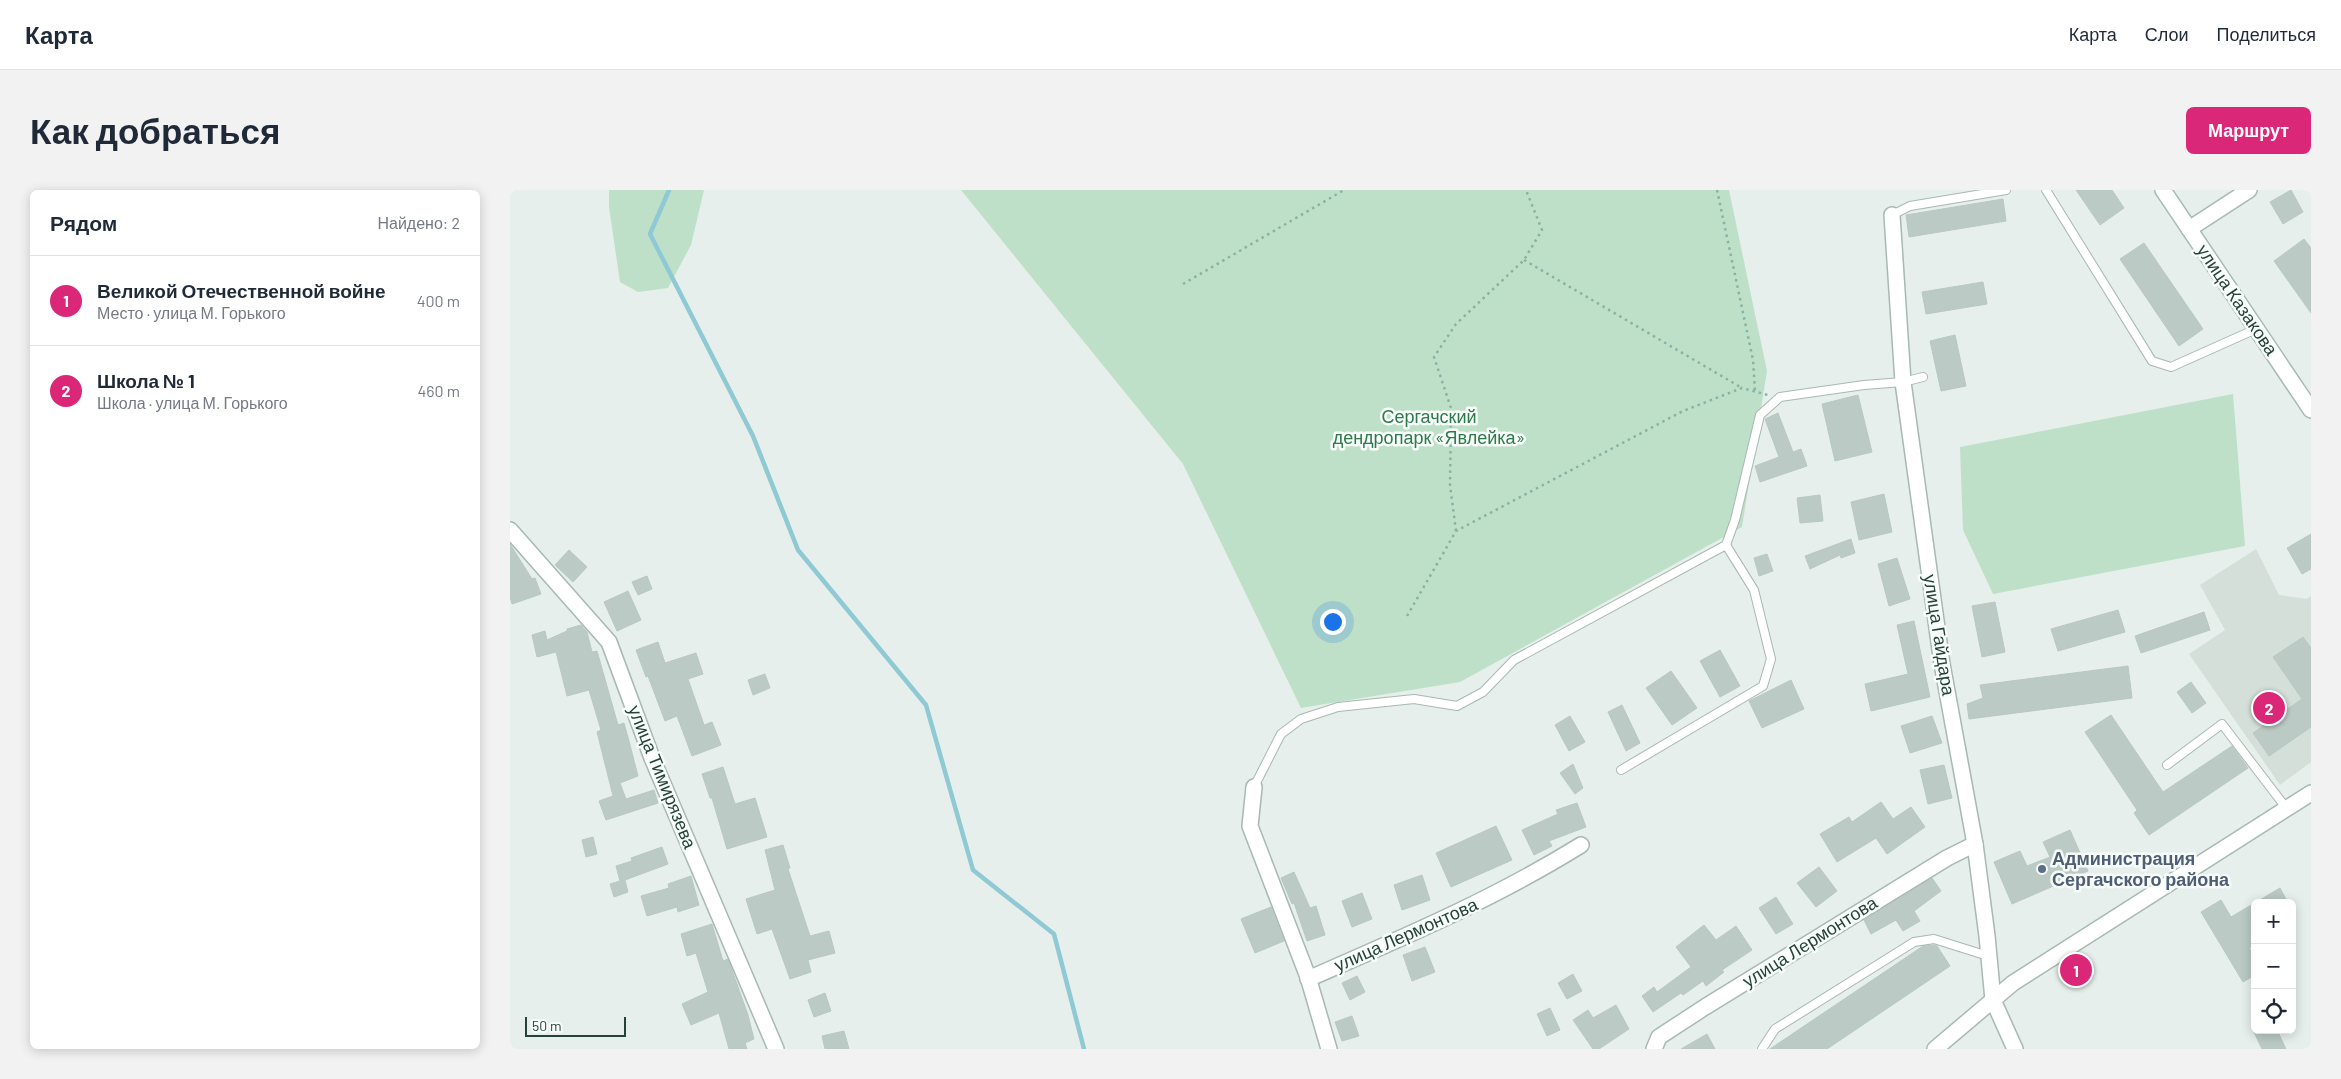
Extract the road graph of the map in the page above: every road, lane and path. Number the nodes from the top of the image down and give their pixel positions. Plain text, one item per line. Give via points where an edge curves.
1 (1344, 190) edge
2 (1526, 190) edge
3 (1718, 190) edge
4 (2006, 190) edge
5 (2046, 190) edge
6 (2163, 190) edge
7 (2249, 190) edge
8 (1892, 215) joint
9 (2189, 229) junction
10 (1524, 260) junction
11 (1183, 284) dead end
12 (2256, 329) junction
13 (1923, 377) dead end
14 (1903, 382) junction
15 (1742, 388) junction
16 (1755, 391) junction
17 (1780, 397) junction
18 (2311, 410) edge
19 (510, 530) edge
20 (1456, 531) junction
21 (1726, 546) junction
22 (1407, 616) dead end
23 (2167, 765) dead end
24 (1621, 770) dead end
25 (1254, 787) joint
26 (2311, 793) edge
27 (2287, 809) junction
28 (1975, 844) junction
29 (1581, 845) dead end
30 (1988, 956) junction
31 (1308, 979) junction
32 (1993, 1000) junction
33 (776, 1049) edge
34 (1329, 1049) edge
35 (1654, 1049) edge
36 (1762, 1049) edge
37 (1935, 1049) edge
38 (2016, 1049) edge

1 - 11 path
2 - 10 path via 1542,230
3 - 16 path via 1753,360
4 - 8 lane via 1910,206
5 - 12 lane via 2152,361 2171,366
6 - 9 street, улица Казакова
7 - 9 street
8 - 14 street, улица Гайдара
9 - 12 street, улица Казакова
10 - 15 path
10 - 20 path via 1456,324 1434,357 1451,408 1450,485
12 - 18 street, улица Казакова
13 - 14 lane
14 - 17 lane
14 - 28 street, улица Гайдара via 1942,664
15 - 16 path
15 - 20 path via 1683,412
16 - 17 path
17 - 21 lane via 1760,415
19 - 33 street, улица Тимирязева via 609,642 652,758
20 - 22 path
21 - 24 lane via 1754,590 1772,659 1763,686
21 - 25 lane via 1514,660 1483,692 1457,706 1414,699 1338,706 1301,718 1281,734
23 - 27 lane via 2222,724
25 - 31 street via 1250,826
26 - 27 street
27 - 32 street via 2013,984
28 - 30 street, улица Гайдара
28 - 35 street, улица Лермонтова via 1939,863 1659,1037
29 - 31 street, улица Лермонтова via 1534,874 1435,924
30 - 32 street, улица Гайдара
30 - 36 lane via 1934,939 1914,942 1775,1029
31 - 34 street
32 - 37 street
32 - 38 street, улица Гайдара

